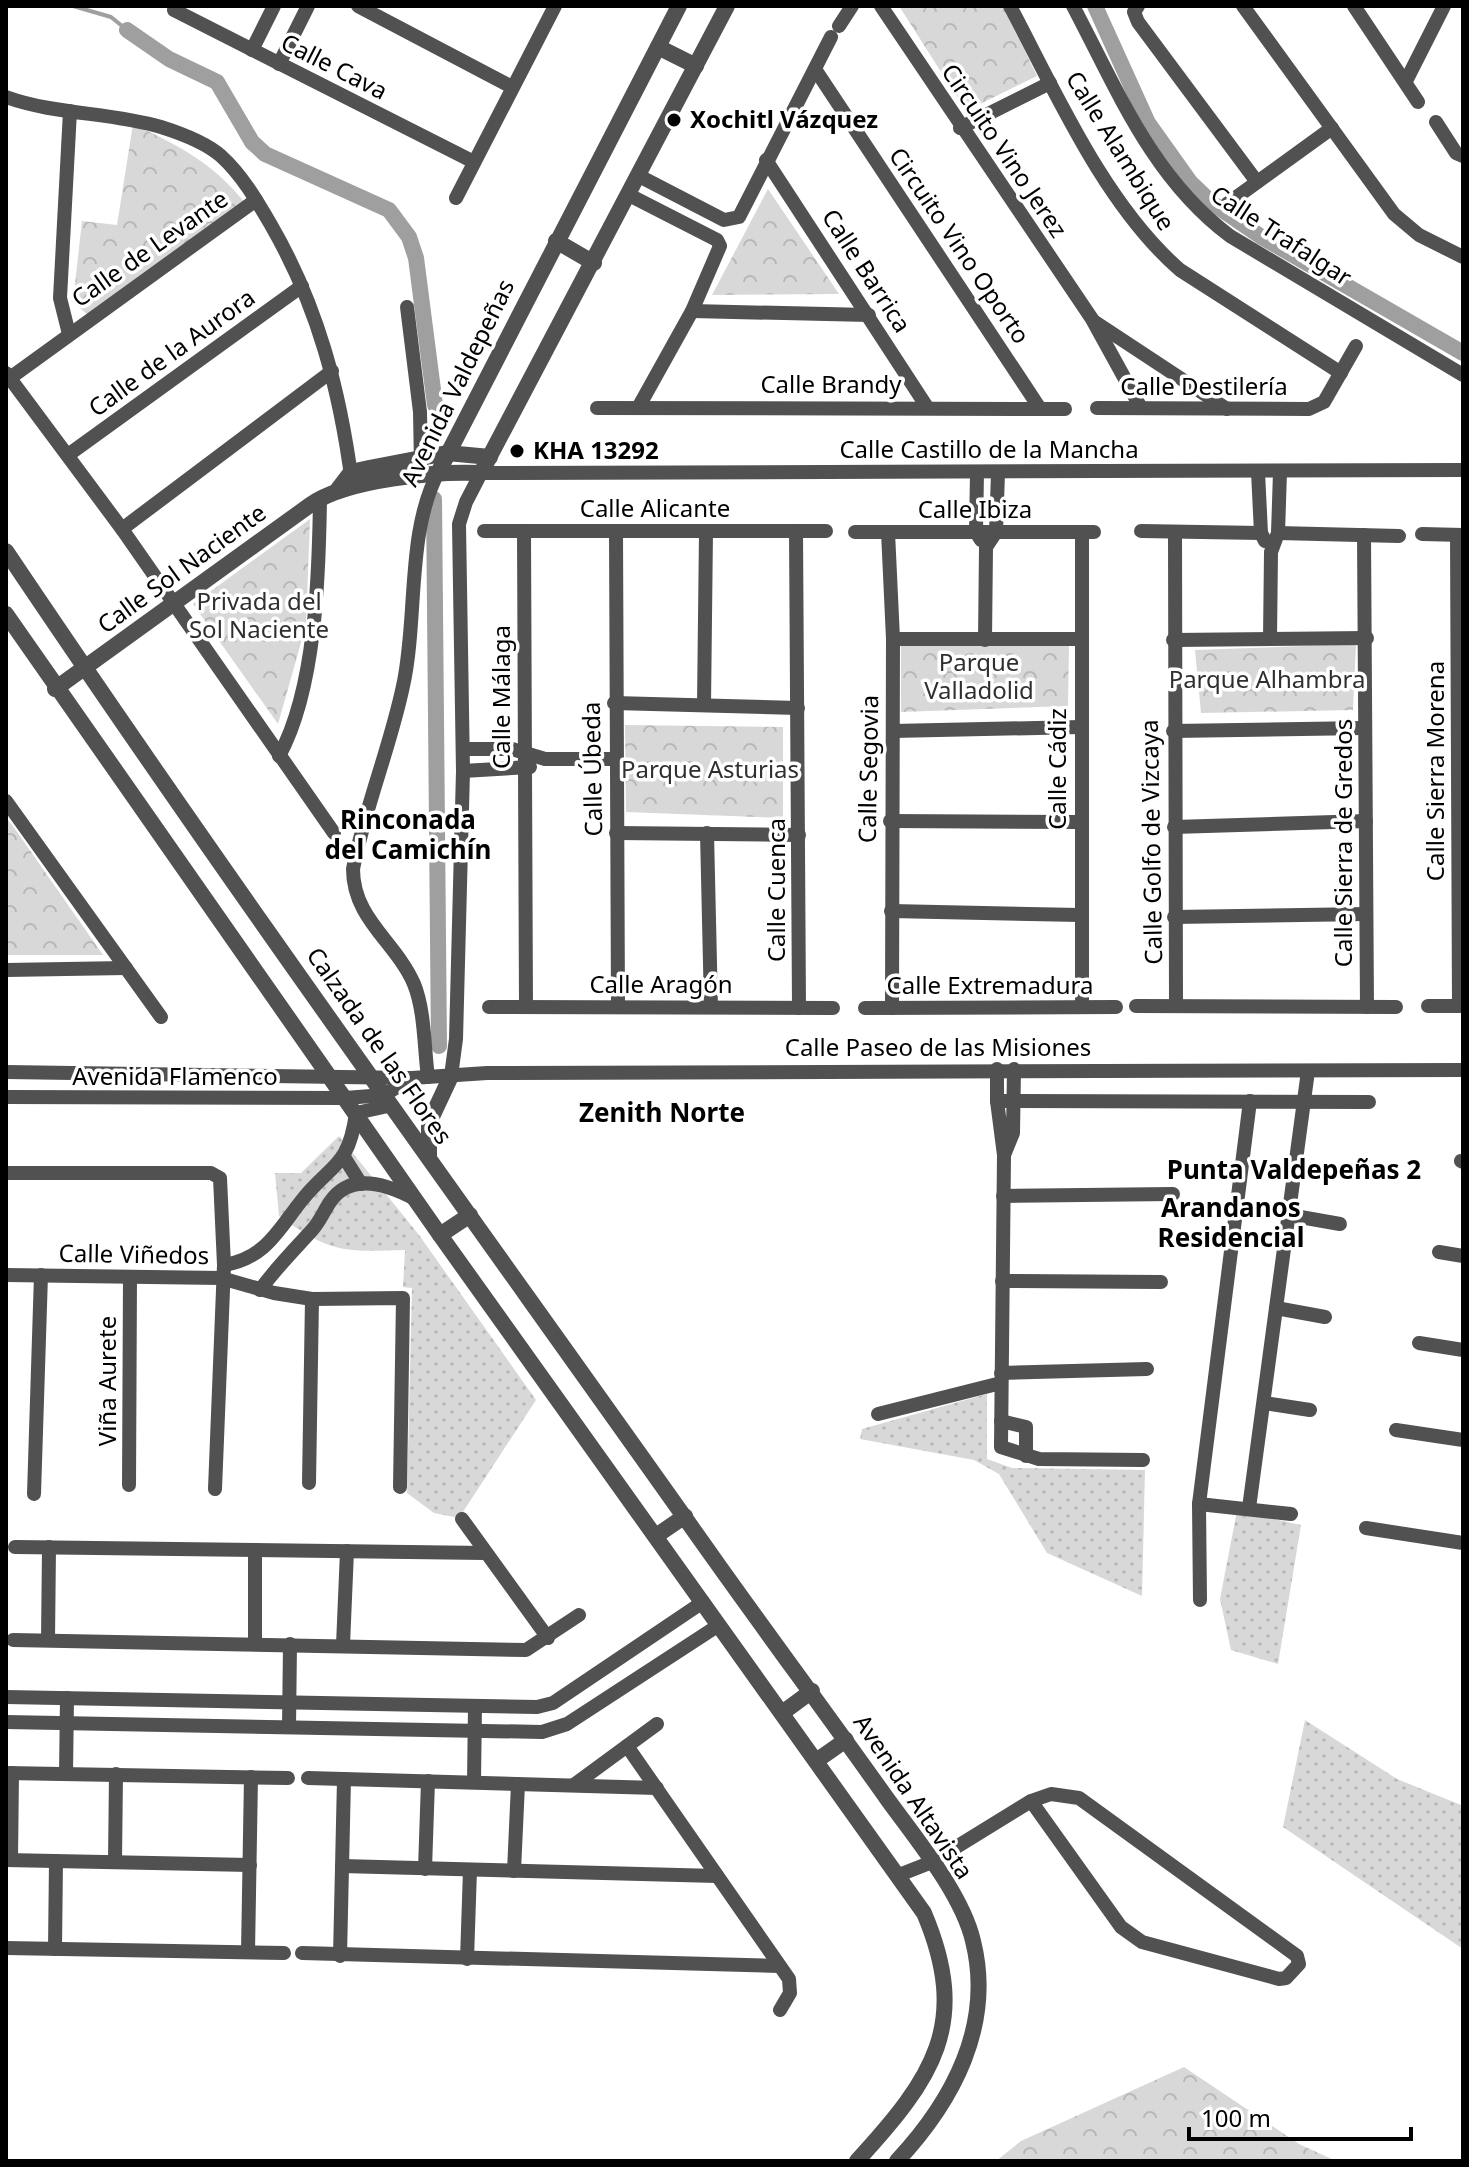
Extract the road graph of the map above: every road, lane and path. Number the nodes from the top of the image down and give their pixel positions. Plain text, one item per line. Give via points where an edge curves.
1 (274, 6) edge
2 (308, 6) edge
3 (358, 6) edge
4 (555, 6) edge
5 (679, 6) edge
6 (727, 6) edge
7 (852, 6) edge
8 (881, 6) edge
9 (1010, 6) edge
10 (1073, 6) edge
11 (1138, 6) edge
12 (1243, 6) edge
13 (1354, 6) edge
14 (1444, 6) edge
15 (174, 10) dead end
16 (658, 47) junction
17 (252, 50) junction
18 (279, 64) junction
19 (696, 66) junction
20 (815, 69) junction
21 (1406, 81) junction
22 (1050, 83) junction
23 (512, 87) junction
24 (6, 97) edge
25 (1418, 102) dead end
26 (70, 111) junction
27 (1436, 122) dead end
28 (960, 128) junction
29 (1332, 128) junction
30 (1462, 153) edge
31 (766, 160) junction
32 (474, 162) junction
33 (639, 176) junction
34 (1257, 182) junction
35 (672, 192) junction
36 (629, 195) junction
37 (456, 198) dead end
38 (256, 200) junction
39 (1227, 204) dead end
40 (662, 212) junction
41 (556, 241) junction
42 (1463, 257) edge
43 (594, 263) junction
44 (302, 286) junction
45 (407, 307) dead end
46 (692, 311) junction
47 (869, 315) junction
48 (1092, 319) junction
49 (69, 334) junction
50 (1356, 346) dead end
51 (332, 371) junction
52 (1341, 373) junction
53 (1463, 375) edge
54 (8, 376) edge
55 (927, 407) junction
56 (1039, 407) junction
57 (597, 408) dead end
58 (638, 408) junction
59 (1097, 408) dead end
60 (1141, 408) junction
61 (1065, 409) dead end
62 (1227, 409) junction
63 (447, 453) junction
64 (68, 455) junction
65 (423, 457) junction
66 (490, 457) junction
67 (1463, 470) edge
68 (439, 471) junction
69 (515, 471) junction
70 (1258, 472) junction
71 (1280, 472) junction
72 (481, 473) junction
73 (977, 473) junction
74 (998, 473) junction
75 (418, 476) junction
76 (347, 483) junction
77 (320, 498) junction
78 (122, 529) junction
79 (484, 531) dead end
80 (524, 531) junction
81 (616, 531) junction
82 (706, 531) junction
83 (796, 531) junction
84 (826, 531) dead end
85 (1141, 531) dead end
86 (855, 532) dead end
87 (888, 532) junction
88 (976, 532) junction
89 (996, 532) junction
90 (1088, 532) joint
91 (1175, 532) junction
92 (1261, 533) junction
93 (1278, 533) junction
94 (1422, 534) dead end
95 (1364, 535) junction
96 (1460, 535) edge
97 (1399, 536) dead end
98 (986, 547) junction
99 (6, 551) edge
100 (1271, 552) junction
101 (172, 603) junction
102 (6, 614) edge
103 (1367, 638) junction
104 (893, 639) junction
105 (1080, 639) junction
106 (1270, 639) junction
107 (985, 640) junction
108 (1173, 640) junction
109 (1460, 640) edge
110 (86, 670) junction
111 (55, 689) junction
112 (614, 703) junction
113 (704, 705) junction
114 (798, 708) junction
115 (1081, 727) junction
116 (1365, 728) junction
117 (1461, 729) edge
118 (893, 731) junction
119 (1173, 731) junction
120 (463, 749) junction
121 (524, 751) junction
122 (279, 756) junction
123 (545, 759) junction
124 (615, 759) junction
125 (525, 770) junction
126 (463, 771) junction
127 (6, 801) edge
128 (890, 821) junction
129 (1366, 821) junction
130 (1080, 822) junction
131 (1461, 822) edge
132 (1174, 827) junction
133 (334, 833) dead end
134 (616, 833) junction
135 (707, 833) junction
136 (799, 835) junction
137 (891, 911) junction
138 (1366, 914) junction
139 (1080, 915) junction
140 (1461, 916) edge
141 (1174, 917) junction
142 (126, 968) junction
143 (6, 970) edge
144 (1136, 1006) dead end
145 (1176, 1006) junction
146 (1428, 1006) dead end
147 (1461, 1006) edge
148 (489, 1007) dead end
149 (526, 1007) junction
150 (618, 1007) junction
151 (711, 1007) junction
152 (1082, 1007) junction
153 (1116, 1007) dead end
154 (1367, 1007) junction
155 (1396, 1007) dead end
156 (799, 1008) junction
157 (833, 1008) dead end
158 (865, 1008) dead end
159 (892, 1008) junction
160 (161, 1017) dead end
161 (997, 1069) junction
162 (1014, 1069) junction
163 (1463, 1070) edge
164 (1308, 1071) junction
165 (6, 1072) edge
166 (104, 1075) junction
167 (329, 1076) junction
168 (451, 1076) junction
169 (372, 1077) junction
170 (420, 1078) junction
171 (6, 1097) edge
172 (345, 1098) junction
173 (105, 1100) junction
174 (386, 1100) junction
175 (997, 1101) junction
176 (1014, 1101) junction
177 (1250, 1101) junction
178 (1304, 1101) junction
179 (1369, 1102) dead end
180 (356, 1113) junction
181 (1004, 1155) junction
182 (344, 1157) junction
183 (429, 1158) junction
184 (6, 1173) edge
185 (361, 1184) junction
186 (1173, 1194) dead end
187 (1003, 1196) junction
188 (415, 1199) junction
189 (470, 1215) junction
190 (1289, 1215) junction
191 (1340, 1224) dead end
192 (440, 1235) junction
193 (1439, 1252) dead end
194 (259, 1253) junction
195 (1463, 1256) edge
196 (223, 1271) junction
197 (273, 1272) junction
198 (6, 1275) edge
199 (41, 1275) junction
200 (130, 1277) junction
201 (1002, 1281) junction
202 (1161, 1282) dead end
203 (260, 1290) junction
204 (312, 1299) junction
205 (1276, 1308) junction
206 (1325, 1317) dead end
207 (1419, 1343) dead end
208 (1463, 1350) edge
209 (1147, 1369) dead end
210 (1001, 1378) junction
211 (1264, 1403) junction
212 (1310, 1410) dead end
213 (878, 1414) dead end
214 (1001, 1421) junction
215 (1396, 1430) dead end
216 (1463, 1440) edge
217 (1026, 1456) junction
218 (1143, 1460) dead end
219 (309, 1483) dead end
220 (129, 1485) dead end
221 (400, 1487) dead end
222 (215, 1489) dead end
223 (34, 1494) dead end
224 (1199, 1504) junction
225 (1249, 1508) junction
226 (1291, 1514) dead end
227 (685, 1516) junction
228 (462, 1519) dead end
229 (1366, 1528) dead end
230 (656, 1536) junction
231 (1463, 1543) edge
232 (15, 1547) dead end
233 (49, 1547) junction
234 (255, 1550) junction
235 (347, 1551) junction
236 (485, 1553) junction
237 (718, 1564) joint
238 (1200, 1600) dead end
239 (703, 1602) junction
240 (579, 1615) dead end
241 (719, 1625) junction
242 (548, 1638) junction
243 (13, 1640) dead end
244 (48, 1640) junction
245 (255, 1643) junction
246 (290, 1644) junction
247 (343, 1645) junction
248 (812, 1691) junction
249 (6, 1697) edge
250 (67, 1698) junction
251 (289, 1703) junction
252 (475, 1706) junction
253 (782, 1713) junction
254 (6, 1722) edge
255 (66, 1723) junction
256 (657, 1724) dead end
257 (289, 1727) junction
258 (474, 1731) junction
259 (846, 1740) junction
260 (627, 1746) junction
261 (816, 1761) junction
262 (9, 1773) edge
263 (66, 1774) junction
264 (116, 1774) junction
265 (251, 1777) junction
266 (288, 1778) dead end
267 (308, 1778) dead end
268 (344, 1779) junction
269 (428, 1781) junction
270 (474, 1782) junction
271 (518, 1784) junction
272 (574, 1785) junction
273 (657, 1788) junction
274 (1031, 1801) junction
275 (9, 1860) edge
276 (56, 1861) junction
277 (115, 1862) junction
278 (932, 1862) junction
279 (250, 1865) junction
280 (342, 1866) junction
281 (425, 1869) junction
282 (470, 1870) junction
283 (514, 1871) junction
284 (899, 1875) junction
285 (717, 1876) junction
286 (6, 1948) edge
287 (55, 1949) junction
288 (248, 1952) junction
289 (284, 1953) dead end
290 (302, 1953) dead end
291 (340, 1956) junction
292 (467, 1959) junction
293 (779, 1966) junction
294 (780, 2010) dead end
295 (933, 2059) junction
296 (960, 2073) junction
297 (857, 2161) edge
298 (897, 2161) edge

1 - 17 street
2 - 18 street
3 - 23 street
4 - 23 street
5 - 16 street, Avenida Valdepeñas
6 - 19 street
7 - 20 street
8 - 28 street, Circuito Vino Jerez
9 - 22 street, Calle Alambique
10 - 53 street, Calle Trafalgar via 1153,157 1201,214
11 - 34 street via 1138,22
12 - 29 street
13 - 21 street
14 - 21 street
15 - 17 street, Calle Cava
16 - 19 street
16 - 41 street, Avenida Valdepeñas
17 - 18 street, Calle Cava
18 - 32 street, Calle Cava
19 - 33 street
20 - 31 street
20 - 56 street, Circuito Vino Oporto
21 - 25 street
22 - 28 street
22 - 52 street, Calle Alambique via 1158,251
23 - 32 street
24 - 26 street
26 - 38 street via 160,127 190,139 219,154
26 - 49 street, Calle de Levante via 60,298
27 - 30 street
28 - 48 street, Circuito Vino Jerez
29 - 34 street
29 - 42 street via 1394,214 1419,235
31 - 35 street via 739,217 724,220
31 - 47 street, Calle Barrica
32 - 37 street
33 - 35 street
33 - 36 street
34 - 39 street
35 - 40 street
36 - 40 street
36 - 43 street
38 - 44 street
38 - 49 street, Calle de Levante
40 - 46 street via 717,240 719,254
41 - 43 street
41 - 63 street, Avenida Valdepeñas
43 - 66 street
44 - 51 street
44 - 64 street, Calle de la Aurora
45 - 65 street
46 - 47 street
46 - 58 street
47 - 55 street, Calle Barrica
48 - 60 street, Circuito Vino Jerez
48 - 62 street, Circuito Vino Jerez
49 - 54 street, Calle de Levante
50 - 52 street, Calle Destilería
51 - 76 street
51 - 78 street
52 - 62 street, Calle Destilería via 1324,402 1309,409
54 - 64 street
55 - 56 street, Calle Brandy
55 - 58 street, Calle Brandy
56 - 61 street, Calle Brandy
57 - 58 street, Calle Brandy
59 - 60 street, Calle Destilería
60 - 62 street, Calle Destilería
63 - 65 street, Calle Sol Naciente
63 - 66 street, Calle Sol Naciente
63 - 68 street, Avenida Valdepeñas
64 - 78 street
65 - 75 street
65 - 76 street, Calle Sol Naciente
66 - 69 street, Calle Castillo de la Mancha
66 - 72 street
67 - 71 street, Calle Castillo de la Mancha
68 - 72 street, Calle Sol Naciente
68 - 75 street, Calle Sol Naciente
68 - 170 street, Avenida Valdepeñas via 421,517 403,687 353,869 365,916 412,980
69 - 72 street, Calle Castillo de la Mancha
69 - 73 street, Calle Castillo de la Mancha
70 - 71 street, Calle Castillo de la Mancha
70 - 74 street, Calle Castillo de la Mancha
70 - 92 street
71 - 93 street
72 - 120 street via 459,524
73 - 74 street, Calle Castillo de la Mancha
73 - 88 street
74 - 89 street
75 - 76 street, Calle Sol Naciente
76 - 77 street, Calle Sol Naciente
77 - 101 street, Calle Sol Naciente
77 - 122 street via 309,649 294,718
78 - 101 street
79 - 80 street, Calle Alicante
80 - 81 street, Calle Alicante
80 - 121 street, Calle Málaga
81 - 82 street, Calle Alicante
81 - 112 street, Calle Úbeda
82 - 83 street, Calle Alicante
82 - 113 street
83 - 84 street, Calle Alicante
83 - 114 street, Calle Cuenca
85 - 91 street
86 - 87 street, Calle Ibiza
87 - 88 street, Calle Ibiza
87 - 104 street, Calle Segovia
88 - 89 street, Calle Ibiza
88 - 98 street
89 - 90 street, Calle Ibiza
89 - 98 street
90 - 105 street, Calle Cádiz
91 - 92 street
91 - 108 street, Calle Golfo de Vizcaya
92 - 100 street
93 - 95 street
93 - 100 street
94 - 96 street
95 - 97 street
95 - 103 street, Calle Sierra de Gredos
96 - 109 street, Calle Sierra Morena
98 - 107 street
99 - 110 street, Calzada de las Flores
100 - 106 street
101 - 110 street, Calle Sol Naciente
101 - 122 street
102 - 111 street
103 - 106 street
103 - 116 street, Calle Sierra de Gredos
104 - 107 street
104 - 118 street, Calle Segovia
105 - 107 street
105 - 115 street, Calle Cádiz
106 - 108 street
108 - 119 street, Calle Golfo de Vizcaya
109 - 117 street, Calle Sierra Morena
110 - 111 street, Calle Sol Naciente
110 - 169 street, Calzada de las Flores
111 - 167 street
112 - 113 street
112 - 124 street, Calle Úbeda
113 - 114 street
114 - 136 street, Calle Cuenca
115 - 118 street
115 - 130 street, Calle Cádiz
116 - 119 street
116 - 129 street, Calle Sierra de Gredos
117 - 131 street, Calle Sierra Morena
118 - 128 street, Calle Segovia
119 - 132 street, Calle Golfo de Vizcaya
120 - 121 street
120 - 126 street
121 - 123 street
121 - 125 street, Calle Málaga
122 - 133 street
123 - 124 street
123 - 125 street
124 - 134 street, Calle Úbeda
125 - 126 street
125 - 149 street, Calle Málaga
126 - 168 street
127 - 142 street
128 - 130 street
128 - 137 street, Calle Segovia
129 - 132 street
129 - 138 street, Calle Sierra de Gredos
130 - 139 street, Calle Cádiz
131 - 140 street, Calle Sierra Morena
132 - 141 street, Calle Golfo de Vizcaya
134 - 135 street
134 - 150 street, Calle Úbeda
135 - 136 street
135 - 151 street
136 - 156 street, Calle Cuenca
137 - 139 street
137 - 159 street, Calle Segovia
138 - 141 street
138 - 154 street, Calle Sierra de Gredos
139 - 152 street, Calle Cádiz
140 - 147 street, Calle Sierra Morena
141 - 145 street, Calle Golfo de Vizcaya
142 - 143 street
142 - 160 street
144 - 145 street
145 - 154 street
146 - 147 street
148 - 149 street, Calle Aragón
149 - 150 street, Calle Aragón
150 - 151 street, Calle Aragón
151 - 156 street, Calle Aragón
152 - 153 street, Calle Extremadura
152 - 159 street, Calle Extremadura
154 - 155 street
156 - 157 street, Calle Aragón
158 - 159 street, Calle Extremadura
161 - 162 street, Calle Paseo de las Misiones
161 - 168 street, Calle Paseo de las Misiones
161 - 175 street
162 - 164 street, Calle Paseo de las Misiones
162 - 176 street
163 - 164 street, Calle Paseo de las Misiones
164 - 178 street
165 - 166 street, Avenida Flamenco
166 - 167 street, Avenida Flamenco
166 - 173 street
167 - 169 street, Avenida Flamenco
167 - 172 street
168 - 170 street, Calle Paseo de las Misiones
168 - 183 street via 433,1110
169 - 170 street, Calle Paseo de las Misiones
169 - 174 street, Calzada de las Flores
170 - 174 street, Calle Paseo de las Misiones
171 - 173 street, Avenida Flamenco
172 - 173 street, Avenida Flamenco
172 - 174 street, Avenida Flamenco
172 - 180 street
174 - 180 street
174 - 183 street, Calzada de las Flores
175 - 176 street
175 - 181 street
176 - 177 street
176 - 181 street via 1013,1133
177 - 178 street
177 - 224 street
178 - 179 street
178 - 190 street
180 - 182 street
180 - 188 street
181 - 187 street
182 - 185 street
182 - 194 street
183 - 189 street, Calzada de las Flores
184 - 196 street via 211,1173 220,1178
185 - 188 street via 392,1187
185 - 197 street via 338,1193
186 - 187 street
187 - 201 street
188 - 192 street
189 - 192 street
189 - 227 street, Calzada de las Flores
190 - 191 street
190 - 205 street
192 - 230 street
193 - 195 street
194 - 196 street
194 - 197 street
196 - 200 street, Calle Viñedos
196 - 203 street, Calle Viñedos
196 - 222 street
197 - 203 street
198 - 199 street, Calle Viñedos
199 - 200 street, Calle Viñedos
199 - 223 street
200 - 220 street, Viña Aurete
201 - 202 street
201 - 210 street
203 - 204 street, Calle Viñedos
204 - 219 street
204 - 221 street, Calle Viñedos via 403,1298
205 - 206 street
205 - 211 street
207 - 208 street
209 - 210 street
210 - 213 street
210 - 214 street
211 - 212 street
211 - 225 street
214 - 217 street via 1001,1447
214 - 217 street via 1026,1427
215 - 216 street
217 - 218 street
224 - 225 street
224 - 238 street
225 - 226 street
227 - 230 street
227 - 237 street, Calzada de las Flores
228 - 236 street
229 - 231 street
230 - 239 street
232 - 233 street
233 - 234 street
233 - 244 street
234 - 235 street
234 - 245 street
235 - 236 street
235 - 247 street
236 - 242 street
237 - 248 street, Avenida Altavista
239 - 241 street
239 - 252 street via 553,1703
240 - 242 street
241 - 253 street
241 - 258 street via 556,1730
242 - 247 street via 526,1650
243 - 244 street
244 - 245 street
245 - 246 street
246 - 247 street
246 - 251 street
248 - 253 street
248 - 259 street, Avenida Altavista
249 - 250 street
250 - 251 street
250 - 255 street
251 - 252 street
251 - 257 street
252 - 258 street
253 - 261 street
254 - 255 street
255 - 257 street
255 - 263 street
256 - 260 street
257 - 258 street
258 - 270 street
259 - 261 street
259 - 278 street, Avenida Altavista
260 - 272 street
260 - 273 street
261 - 284 street
262 - 263 street
262 - 275 street
263 - 264 street
264 - 265 street
264 - 277 street
265 - 266 street
265 - 279 street
267 - 268 street
268 - 269 street
268 - 280 street
269 - 270 street
269 - 281 street
270 - 271 street
271 - 272 street
271 - 283 street
272 - 273 street
273 - 285 street
274 - 274 street via 1121,1927 1142,1942 1279,1979 1299,1964 1297,1956 1079,1798 1051,1794
274 - 278 street
275 - 276 street
276 - 277 street
276 - 287 street
277 - 279 street
278 - 284 street
278 - 296 street, Avenida Altavista via 972,1935 979,1971 972,2043
279 - 288 street
280 - 281 street
280 - 291 street
281 - 282 street
282 - 283 street
282 - 292 street
283 - 285 street
284 - 295 street via 924,1913 945,1976 946,2005
285 - 293 street
286 - 287 street
287 - 288 street
288 - 289 street
290 - 291 street
291 - 292 street
292 - 293 street
293 - 294 street via 792,1986
295 - 296 street
295 - 297 street via 910,2099
296 - 298 street, Avenida Altavista

